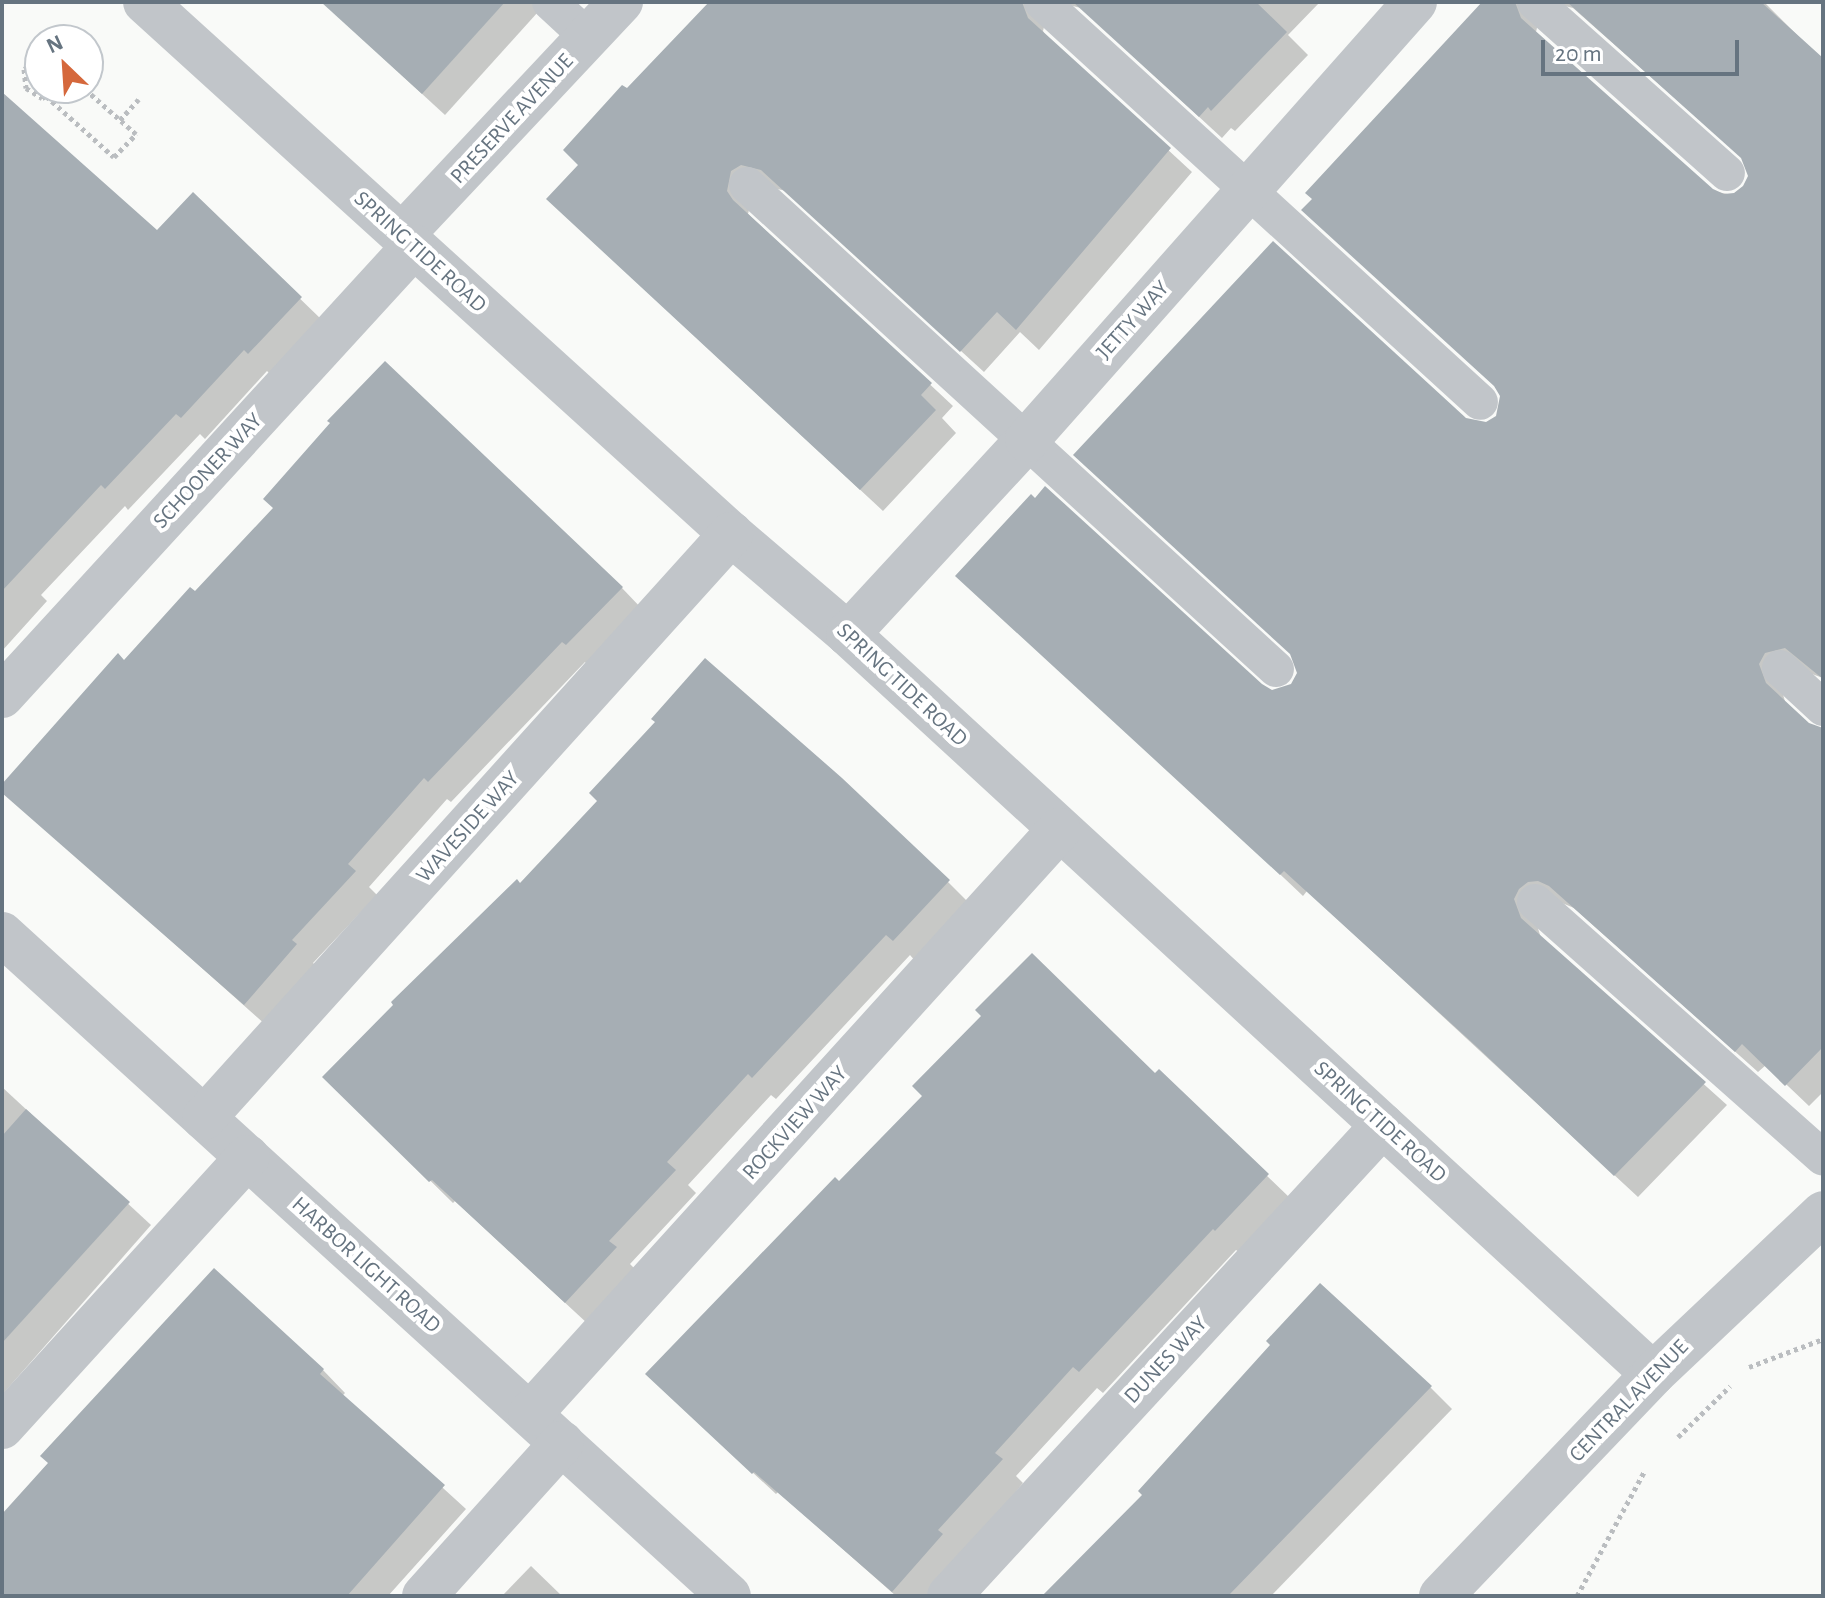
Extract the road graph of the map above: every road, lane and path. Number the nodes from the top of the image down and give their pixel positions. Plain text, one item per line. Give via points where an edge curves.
1 (145, 2) edge
2 (550, 2) edge
3 (621, 2) edge
4 (1042, 2) edge
5 (1415, 2) edge
6 (1535, 2) edge
7 (589, 38) junction
8 (139, 99) dead end
9 (55, 104) edge
10 (102, 104) edge
11 (120, 120) junction
12 (1727, 173) dead end
13 (747, 185) dead end
14 (1248, 191) junction
15 (408, 241) junction
16 (1480, 402) dead end
17 (1027, 440) junction
18 (731, 534) junction
19 (848, 634) junction
20 (1780, 668) dead end
21 (1276, 669) dead end
22 (2, 696) edge
23 (1823, 708) edge
24 (1059, 830) junction
25 (1535, 902) dead end
26 (2, 934) edge
27 (204, 1118) junction
28 (1383, 1125) junction
29 (248, 1157) junction
30 (1823, 1158) edge
31 (1823, 1213) edge
32 (1823, 1339) edge
33 (1653, 1374) junction
34 (1742, 1375) dead end
35 (1731, 1385) dead end
36 (530, 1414) junction
37 (2, 1427) edge
38 (562, 1443) junction
39 (1667, 1448) dead end
40 (1646, 1469) dead end
41 (424, 1596) edge
42 (729, 1596) edge
43 (949, 1596) edge
44 (1441, 1596) edge
45 (1577, 1596) edge

1 - 15 street, SPRING TIDE ROAD
2 - 7 lane
3 - 7 street, PRESERVE AVENUE
4 - 14 lane
5 - 14 street, JETTY WAY
6 - 12 lane
7 - 15 street, PRESERVE AVENUE
8 - 11 path
9 - 11 path via 114,157 136,134
10 - 11 path
13 - 17 lane
14 - 16 lane
14 - 17 street, JETTY WAY
15 - 18 street, SPRING TIDE ROAD
15 - 22 street, SCHOONER WAY
17 - 19 street, JETTY WAY
17 - 21 lane
18 - 19 street, SPRING TIDE ROAD
18 - 27 street, WAVESIDE WAY
19 - 24 street, SPRING TIDE ROAD
20 - 23 lane
24 - 28 street, SPRING TIDE ROAD
24 - 36 street, ROCKVIEW WAY
25 - 30 lane
26 - 27 street, HARBOR LIGHT ROAD
27 - 29 street, HARBOR LIGHT ROAD
28 - 33 street, SPRING TIDE ROAD
28 - 43 street, DUNES WAY
29 - 36 street, HARBOR LIGHT ROAD
29 - 37 street
31 - 33 street, CENTRAL AVENUE
32 - 34 path via 1752,1364
33 - 44 street, CENTRAL AVENUE
35 - 39 path
36 - 38 street, HARBOR LIGHT ROAD
38 - 41 street
38 - 42 street, HARBOR LIGHT ROAD
40 - 45 path

